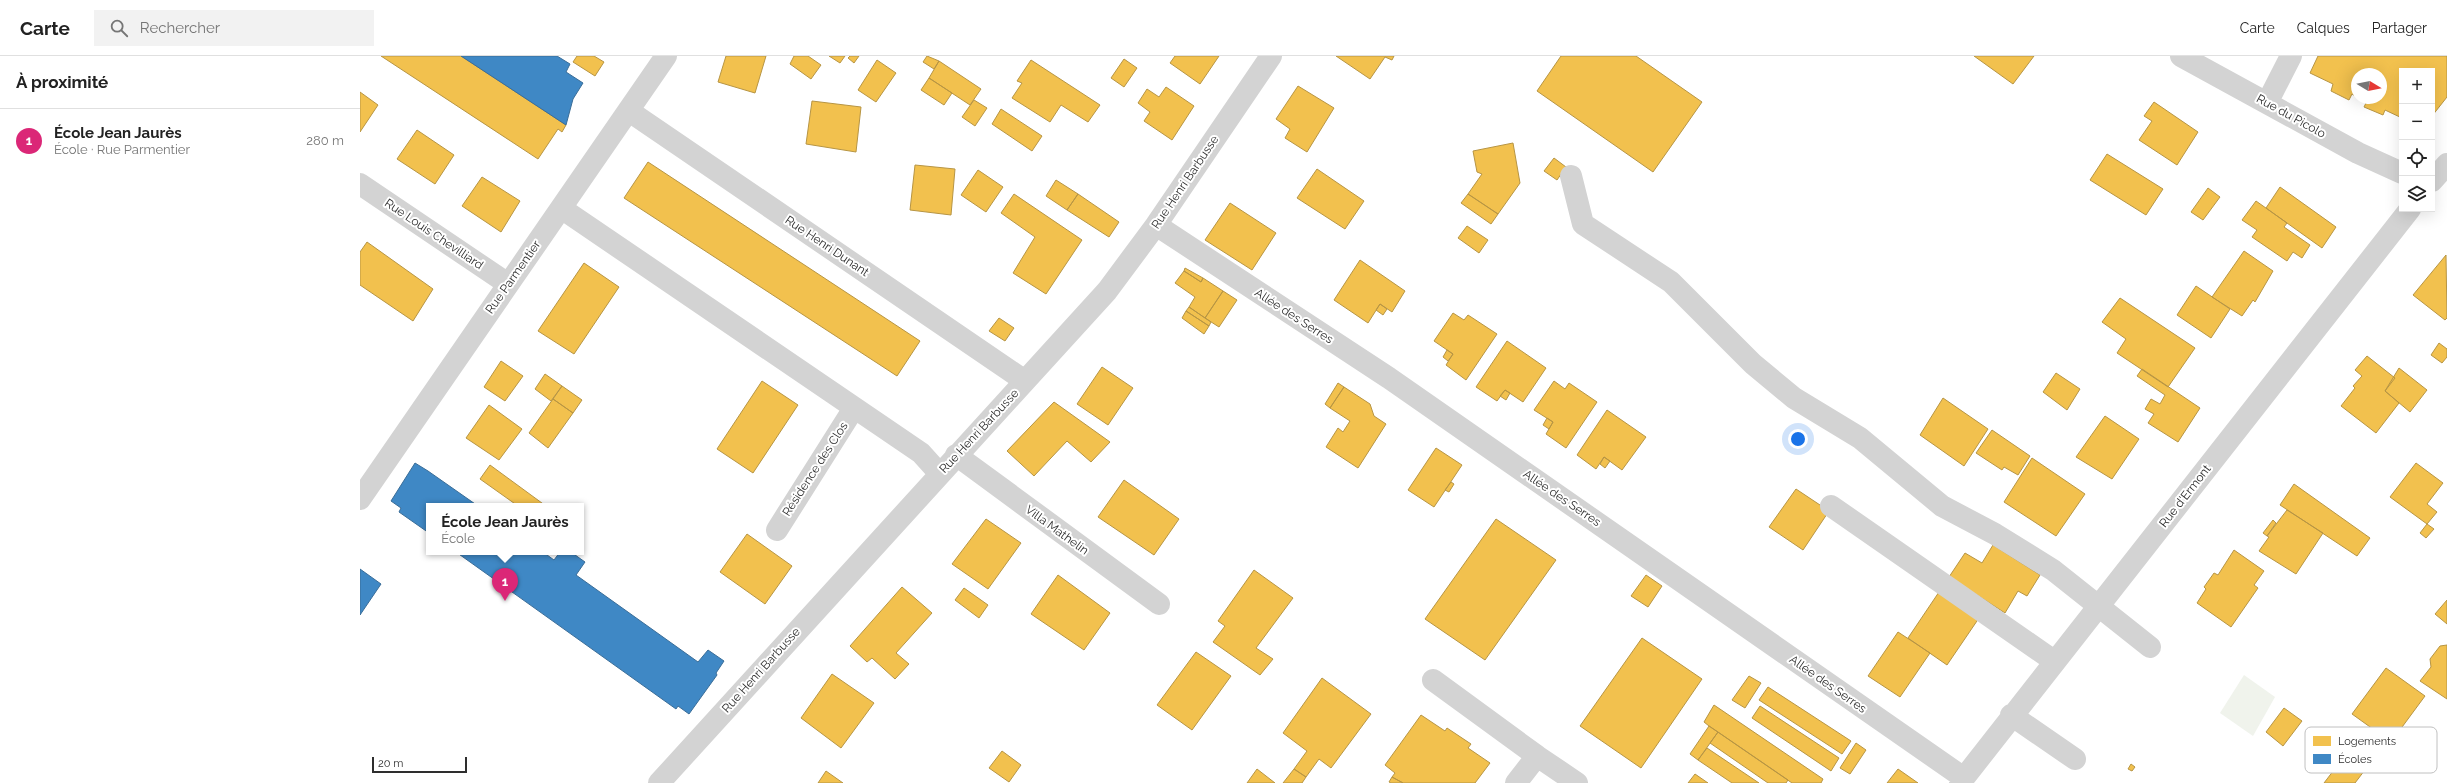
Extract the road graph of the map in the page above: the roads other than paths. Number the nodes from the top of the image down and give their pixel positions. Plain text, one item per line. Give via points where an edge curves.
1 (666, 56) edge
2 (1271, 56) edge
3 (2181, 56) edge
4 (2291, 56) edge
5 (2267, 103) junction
6 (628, 111) junction
7 (2447, 164) edge
8 (2399, 172) edge
9 (1571, 176) dead end
10 (2435, 178) edge
11 (360, 184) edge
12 (2435, 186) edge
13 (2447, 192) edge
14 (561, 208) junction
15 (2408, 212) edge
16 (1156, 226) junction
17 (508, 284) junction
18 (1026, 381) junction
19 (854, 408) junction
20 (956, 455) junction
21 (939, 473) junction
22 (360, 499) edge
23 (1831, 506) dead end
24 (777, 530) dead end
25 (1159, 604) dead end
26 (2099, 605) junction
27 (2150, 647) dead end
28 (2054, 662) junction
29 (1433, 680) dead end
30 (2011, 715) junction
31 (1537, 756) junction
32 (2074, 760) dead end
33 (1962, 780) edge
34 (659, 783) edge
35 (1516, 783) edge
36 (1577, 783) edge

1 - 6 street, Rue Parmentier
2 - 16 street, Rue Henri Barbusse
3 - 5 street, Rue du Picolo
4 - 5 street
5 - 8 street, Rue du Picolo via 2358,153
6 - 14 street, Rue Parmentier
6 - 18 street, Rue Henri Dunant
7 - 10 street
9 - 26 street via 1583,224 1671,282 1753,364 1794,398 1860,438 1942,506 1995,534 2053,570
11 - 17 street, Rue Louis Chevilliard
12 - 13 street
14 - 17 street, Rue Parmentier
14 - 19 street
15 - 26 street, Rue d'Ermont
16 - 18 street, Rue Henri Barbusse via 1107,291
16 - 33 street, Allée des Serres via 1389,378
17 - 22 street, Rue Parmentier
18 - 20 street, Rue Henri Barbusse
19 - 21 street via 920,453
19 - 24 street, Résidence des Clos
20 - 21 street, Rue Henri Barbusse
20 - 25 street, Villa Mathelin
21 - 34 street, Rue Henri Barbusse
23 - 28 street
26 - 27 street
26 - 28 street, Rue d'Ermont
28 - 30 street, Rue d'Ermont
29 - 31 street
30 - 32 street
30 - 33 street, Rue d'Ermont
31 - 35 street
31 - 36 street

